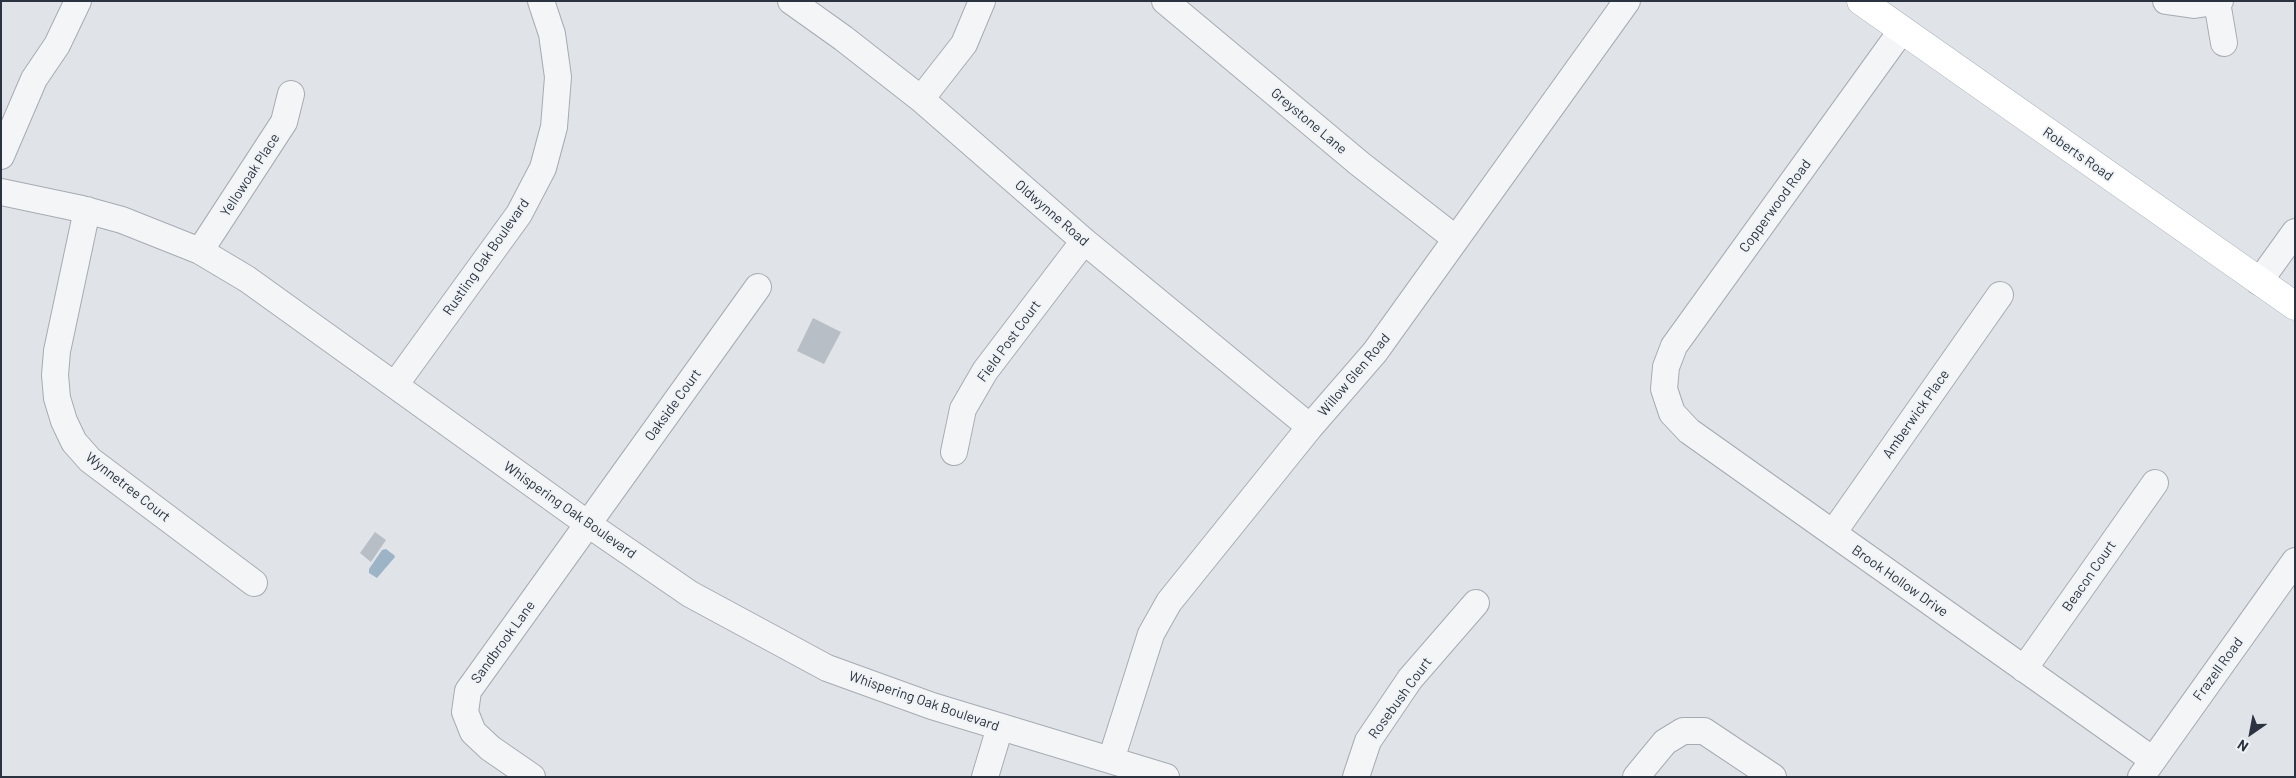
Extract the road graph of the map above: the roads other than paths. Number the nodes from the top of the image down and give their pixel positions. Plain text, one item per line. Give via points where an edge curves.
1 (78, 1) edge
2 (541, 1) edge
3 (792, 1) edge
4 (982, 1) edge
5 (1165, 1) edge
6 (1627, 1) edge
7 (1861, 1) edge
8 (2166, 1) edge
9 (2219, 2) edge
10 (1902, 30) junction
11 (2224, 43) dead end
12 (291, 94) dead end
13 (921, 99) junction
14 (1, 156) edge
15 (1, 192) edge
16 (87, 210) junction
17 (2295, 232) edge
18 (1456, 239) junction
19 (1084, 241) junction
20 (200, 251) junction
21 (2260, 282) junction
22 (758, 287) dead end
23 (2000, 296) dead end
24 (2295, 306) edge
25 (395, 385) junction
26 (1664, 389) joint
27 (1310, 427) junction
28 (954, 452) dead end
29 (2155, 483) dead end
30 (588, 524) junction
31 (1833, 533) junction
32 (2295, 561) edge
33 (254, 583) dead end
34 (1476, 603) dead end
35 (2024, 669) junction
36 (1000, 727) junction
37 (1111, 760) junction
38 (2147, 768) edge
39 (532, 777) edge
40 (985, 777) edge
41 (1166, 777) edge
42 (1356, 777) edge
43 (1636, 777) edge
44 (1773, 777) edge

1 - 14 street via 57,45 34,79
2 - 25 street, Rustling Oak Boulevard via 552,34 558,77 554,127 543,168 519,214
3 - 13 street, Oldwynne Road
4 - 13 street via 964,44
5 - 18 street, Greystone Lane via 1360,164
6 - 18 street, Willow Glen Road
7 - 10 main road, Roberts Road
8 - 9 street via 2194,5
9 - 11 street
10 - 21 main road, Roberts Road
10 - 26 street, Copperwood Road via 1674,346 1666,367
12 - 20 street, Yellowoak Place via 284,122
13 - 19 street, Oldwynne Road
15 - 16 street, Whispering Oak Boulevard
16 - 20 street, Whispering Oak Boulevard via 122,220
16 - 33 street, Wynnetree Court via 55,375 64,421 74,442 96,465
17 - 21 street
18 - 27 street, Willow Glen Road via 1375,352
19 - 27 street, Oldwynne Road
19 - 28 street, Field Post Court via 985,371 963,409
20 - 25 street, Whispering Oak Boulevard via 247,279
21 - 24 main road, Roberts Road
22 - 30 street, Oakside Court
23 - 31 street, Amberwick Place
25 - 30 street, Whispering Oak Boulevard
26 - 31 street, Brook Hollow Drive via 1672,413 1689,431
27 - 37 street, Willow Glen Road via 1169,602 1151,634
29 - 35 street, Beacon Court
30 - 36 street, Whispering Oak Boulevard via 690,594 827,668
30 - 39 street, Sandbrook Lane via 468,691 465,712 473,732
31 - 35 street, Brook Hollow Drive
32 - 38 street, Frazell Road
34 - 42 street, Rosebush Court via 1410,679 1368,741
35 - 38 street, Brook Hollow Drive
36 - 37 street, Whispering Oak Boulevard
36 - 40 street
37 - 41 street, Whispering Oak Boulevard
43 - 44 street via 1665,742 1683,731 1704,731

